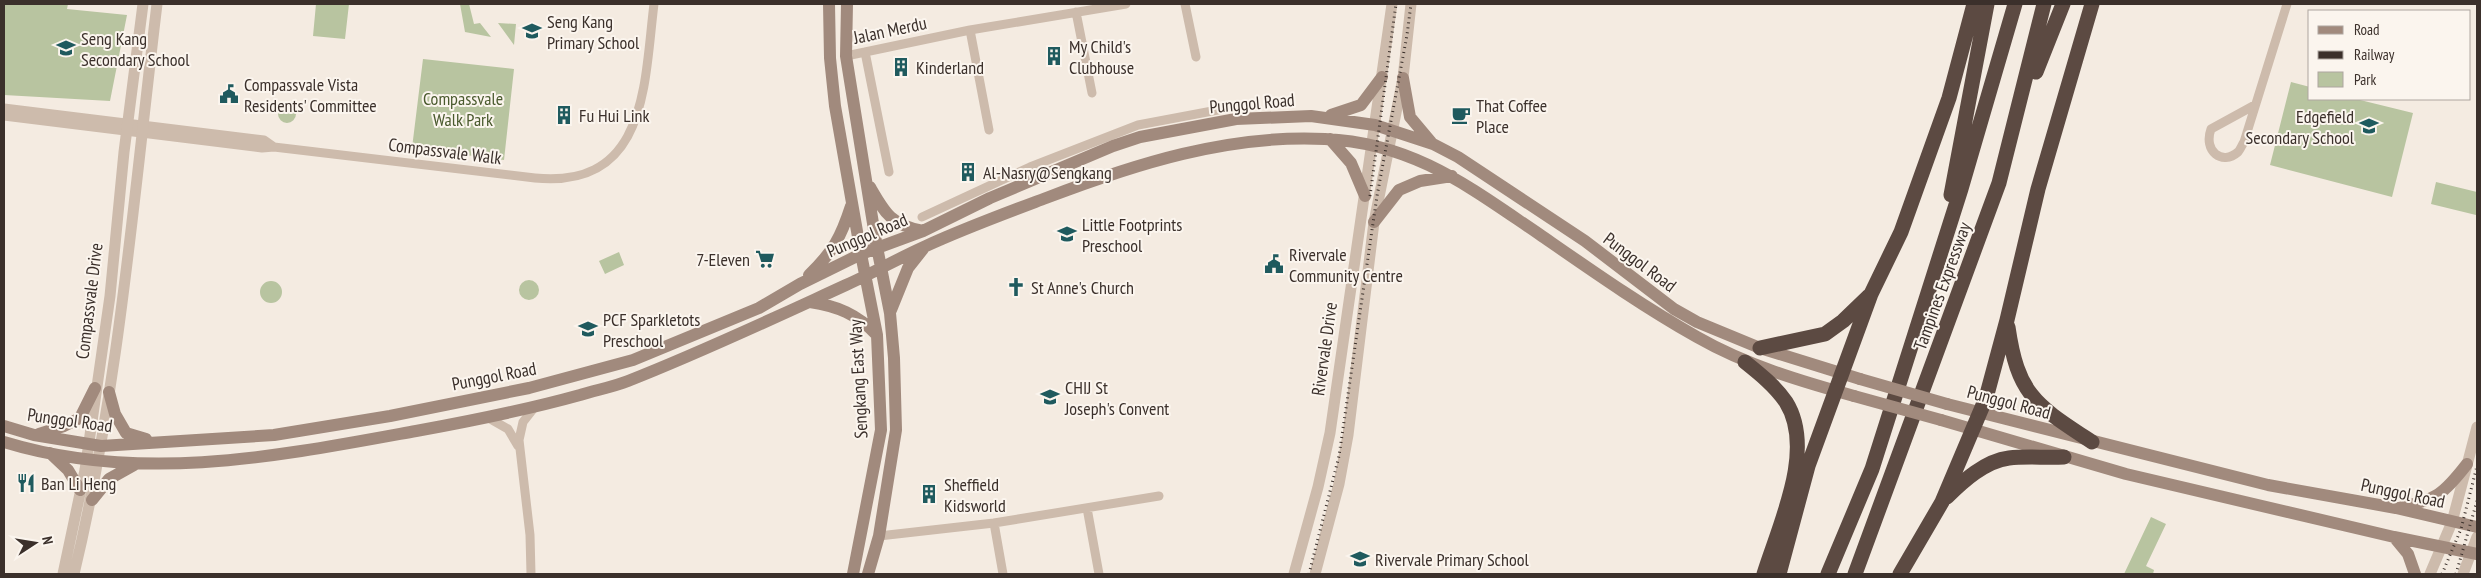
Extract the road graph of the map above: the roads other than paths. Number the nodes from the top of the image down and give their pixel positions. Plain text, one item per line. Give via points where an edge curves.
1 (143, 4) edge
2 (157, 4) edge
3 (654, 4) edge
4 (830, 4) edge
5 (847, 4) edge
6 (1126, 4) edge
7 (1185, 4) edge
8 (1392, 4) edge
9 (1411, 4) edge
10 (1974, 4) edge
11 (1987, 4) edge
12 (2015, 4) edge
13 (2044, 4) edge
14 (2063, 4) edge
15 (2092, 4) edge
16 (2287, 4) edge
17 (1076, 12) junction
18 (970, 30) junction
19 (866, 52) junction
20 (846, 56) junction
21 (1196, 57) dead end
22 (1382, 77) junction
23 (1403, 78) junction
24 (1092, 93) dead end
25 (2253, 106) junction
26 (4, 108) edge
27 (1223, 109) dead end
28 (4, 116) edge
29 (1311, 116) junction
30 (1211, 118) junction
31 (1375, 125) junction
32 (110, 126) junction
33 (127, 128) junction
34 (1392, 129) junction
35 (142, 130) junction
36 (990, 130) dead end
37 (1139, 131) junction
38 (1330, 139) junction
39 (1433, 144) junction
40 (1372, 146) junction
41 (1390, 148) junction
42 (1030, 167) junction
43 (889, 172) dead end
44 (1452, 176) junction
45 (1036, 179) junction
46 (866, 180) junction
47 (1999, 183) junction
48 (1365, 196) junction
49 (852, 201) junction
50 (953, 209) junction
51 (1954, 209) junction
52 (922, 217) dead end
53 (1374, 222) junction
54 (923, 230) junction
55 (926, 246) junction
56 (877, 248) junction
57 (861, 254) junction
58 (881, 268) junction
59 (865, 276) junction
60 (800, 284) junction
61 (1872, 294) junction
62 (809, 302) junction
63 (890, 313) junction
64 (2007, 320) junction
65 (877, 335) junction
66 (1760, 348) junction
67 (1745, 362) junction
68 (1842, 374) junction
69 (95, 388) junction
70 (1836, 391) junction
71 (109, 392) junction
72 (535, 407) junction
73 (1980, 412) junction
74 (487, 417) junction
75 (4, 426) edge
76 (2477, 427) edge
77 (1973, 429) junction
78 (34, 435) junction
79 (4, 442) edge
80 (165, 442) junction
81 (2092, 442) junction
82 (95, 445) junction
83 (520, 451) junction
84 (48, 452) junction
85 (2064, 457) junction
86 (92, 461) junction
87 (2467, 464) junction
88 (134, 465) junction
89 (80, 490) junction
90 (1159, 496) dead end
91 (92, 500) junction
92 (1942, 502) junction
93 (1087, 508) junction
94 (2396, 508) junction
95 (1784, 510) junction
96 (2452, 522) junction
97 (994, 523) junction
98 (2477, 527) edge
99 (879, 536) junction
100 (2394, 537) junction
101 (2477, 537) edge
102 (1787, 540) junction
103 (2442, 548) junction
104 (2474, 553) edge
105 (63, 574) edge
106 (74, 574) edge
107 (531, 574) edge
108 (853, 574) edge
109 (868, 574) edge
110 (1003, 574) edge
111 (1099, 574) edge
112 (1294, 574) edge
113 (1315, 574) edge
114 (1764, 574) edge
115 (1779, 574) edge
116 (1828, 574) edge
117 (1855, 574) edge
118 (1900, 574) edge
119 (2415, 574) edge
120 (2430, 574) edge
121 (2463, 574) edge

1 - 33 street, Compassvale Drive
2 - 35 street, Compassvale Drive
3 - 35 street, Compassvale Walk via 642,98 634,125 612,157 577,176 551,180 274,147 264,140
4 - 49 main road, Sengkang East Way via 830,58
5 - 20 main road, Sengkang East Way
6 - 17 street, Jalan Merdu
7 - 21 street
8 - 22 street, Rivervale Drive
9 - 23 street, Rivervale Drive
10 - 61 highway via 1949,98 1901,232
11 - 51 highway via 1951,195
12 - 51 highway, Tampines Expressway
13 - 47 highway, Tampines Expressway
14 - 47 highway via 2041,58
15 - 64 highway via 2038,189
16 - 25 street
17 - 18 street, Jalan Merdu
17 - 24 street
18 - 19 street, Jalan Merdu
18 - 36 street
19 - 20 street, Jalan Merdu
19 - 43 street
20 - 46 main road, Sengkang East Way
22 - 29 main road via 1361,105 1336,115
22 - 31 street, Rivervale Drive
23 - 34 street, Rivervale Drive
23 - 39 main road via 1410,117
25 - 25 street via 2244,142 2238,152 2228,157 2216,155 2209,148 2212,129
26 - 32 street
27 - 30 street
28 - 32 street
29 - 30 main road, Punggol Road
29 - 31 main road, Punggol Road
30 - 37 main road, Punggol Road
31 - 34 main road, Punggol Road
31 - 40 street, Rivervale Drive
32 - 33 street, Compassvale Walk
33 - 35 street, Compassvale Walk
33 - 69 street, Compassvale Drive via 110,296
34 - 39 main road, Punggol Road
34 - 41 street, Rivervale Drive
35 - 71 street, Compassvale Drive
37 - 42 street
37 - 45 main road, Punggol Road
38 - 40 main road, Punggol Road
38 - 48 main road via 1351,163
38 - 55 main road, Punggol Road via 1246,142 1146,162
39 - 66 main road, Punggol Road via 1585,241 1674,309
40 - 41 main road, Punggol Road
40 - 48 street, Rivervale Drive
41 - 44 main road, Punggol Road
41 - 53 street, Rivervale Drive
42 - 45 street
42 - 50 street
44 - 53 main road via 1420,181 1399,190
44 - 67 main road, Punggol Road via 1666,319
45 - 50 main road, Punggol Road
46 - 54 main road via 893,221 906,228
46 - 56 main road, Sengkang East Way
47 - 117 highway, Tampines Expressway
48 - 112 street, Rivervale Drive via 1330,433
49 - 57 main road, Sengkang East Way
49 - 60 main road via 835,248
50 - 52 street
50 - 54 main road, Punggol Road
51 - 116 highway, Tampines Expressway via 1872,469
53 - 113 street, Rivervale Drive via 1348,435 1339,484
54 - 56 main road, Punggol Road
55 - 58 main road, Punggol Road
55 - 63 main road via 908,268
56 - 57 main road, Punggol Road
56 - 58 main road, Sengkang East Way
57 - 59 main road, Sengkang East Way
57 - 60 main road, Punggol Road
58 - 59 main road, Punggol Road
58 - 63 main road, Sengkang East Way
59 - 62 main road, Punggol Road
59 - 65 main road, Sengkang East Way
60 - 80 main road, Punggol Road via 759,308 633,360 529,388 274,435
61 - 66 highway via 1824,334
61 - 68 highway
62 - 65 main road via 836,306 864,321
62 - 72 main road, Punggol Road via 624,383
63 - 99 main road, Sengkang East Way via 896,430
64 - 73 highway
64 - 81 highway via 2017,373 2030,396 2041,408
65 - 108 main road, Sengkang East Way via 881,430
66 - 68 main road, Punggol Road
67 - 70 main road, Punggol Road
67 - 95 highway via 1770,383 1786,402 1794,420 1798,439 1797,466
68 - 70 highway
68 - 73 main road, Punggol Road, bridge
69 - 78 main road via 80,418
69 - 82 street, Compassvale Drive
70 - 77 main road, Punggol Road, bridge
70 - 102 highway via 1808,466
71 - 80 main road via 115,414 126,433
71 - 82 street, Compassvale Drive
72 - 74 main road, Punggol Road
72 - 83 street via 521,426
73 - 77 highway
73 - 81 main road, Punggol Road
74 - 83 street via 508,429
74 - 88 main road, Punggol Road via 282,455
75 - 78 main road, Punggol Road
76 - 87 street
77 - 85 main road, Punggol Road
77 - 92 highway
78 - 82 main road, Punggol Road
79 - 84 main road, Punggol Road
80 - 82 main road, Punggol Road
81 - 94 main road, Punggol Road via 2268,485
82 - 86 street, Compassvale Drive
83 - 107 street
84 - 86 main road, Punggol Road
84 - 89 main road via 68,470
85 - 92 highway via 1996,461 1984,466
85 - 100 main road, Punggol Road
86 - 88 main road, Punggol Road
86 - 89 street
86 - 91 street
87 - 94 main road via 2440,495
87 - 96 street
88 - 91 main road via 109,479
89 - 105 street
90 - 93 street
91 - 106 street
92 - 118 highway
93 - 97 street
93 - 111 street
94 - 96 main road, Punggol Road
95 - 102 highway
95 - 114 highway
96 - 98 main road, Punggol Road
96 - 103 street
97 - 99 street
97 - 110 street
99 - 109 main road, Sengkang East Way
100 - 103 main road, Punggol Road
100 - 119 main road via 2408,554
101 - 104 street
102 - 115 highway
103 - 104 main road, Punggol Road
103 - 120 street
104 - 121 street

